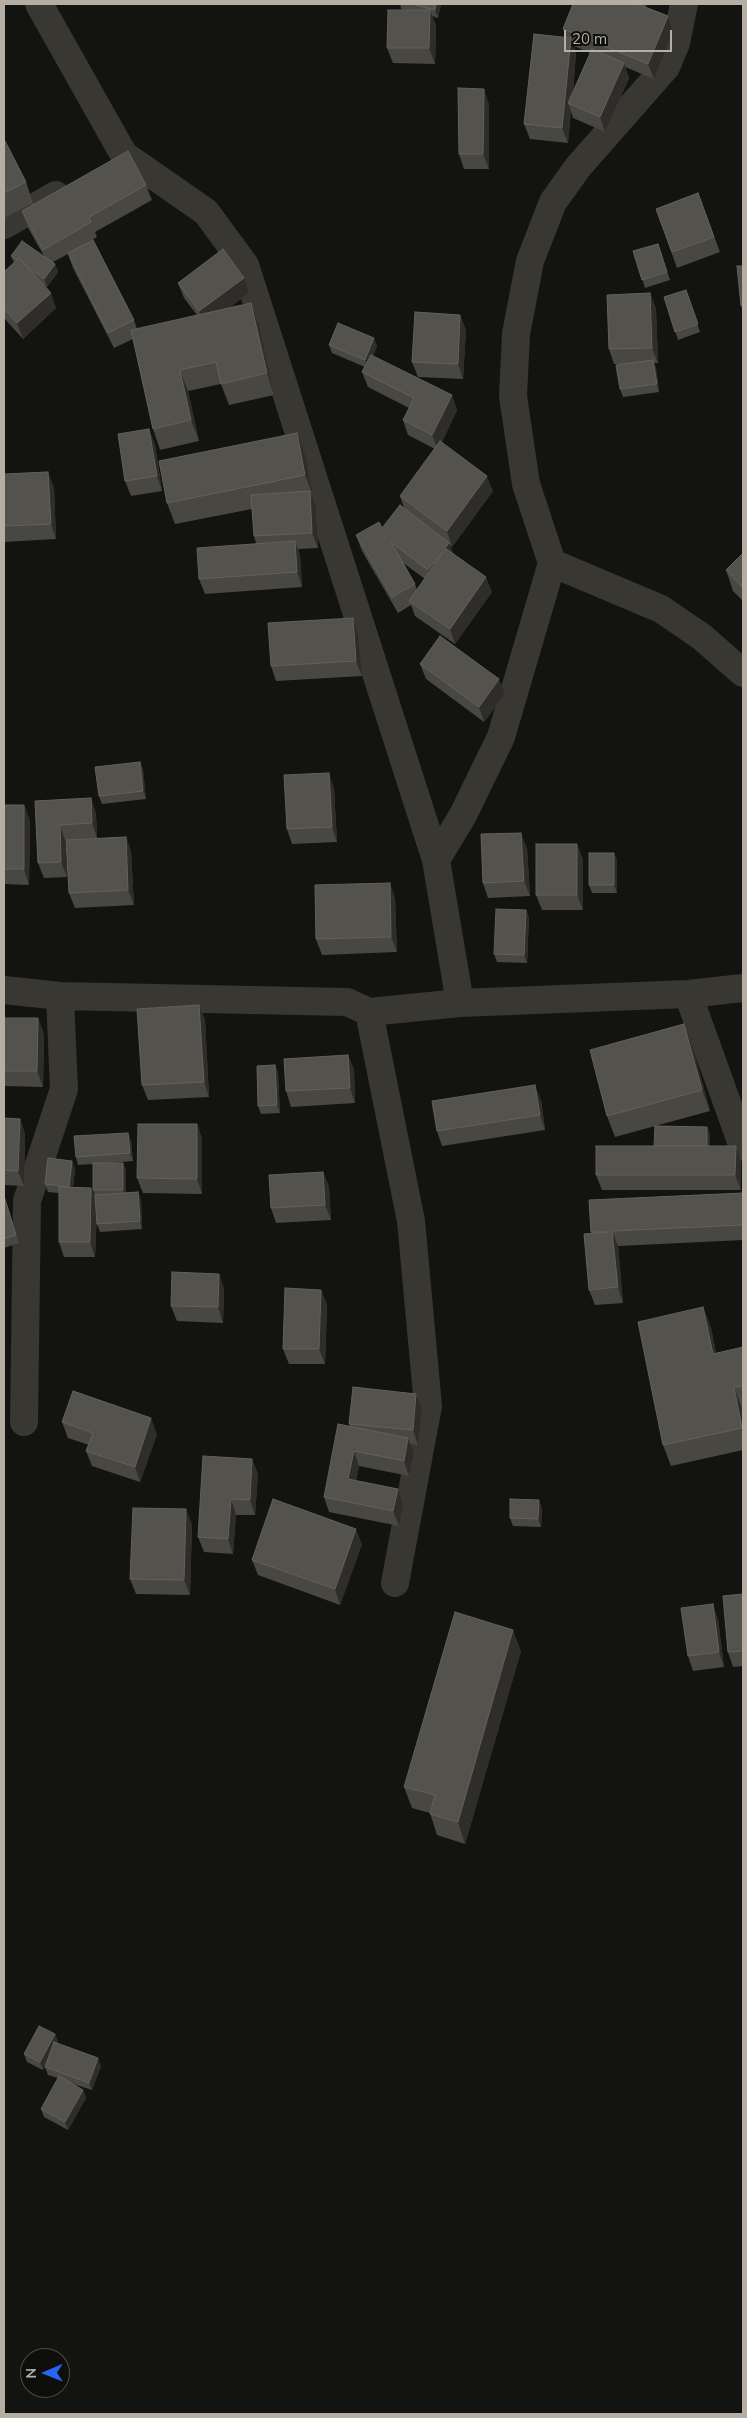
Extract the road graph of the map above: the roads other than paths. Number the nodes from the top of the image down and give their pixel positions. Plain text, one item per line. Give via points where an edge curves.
1 (39, 4) edge
2 (684, 4) edge
3 (124, 155) junction
4 (4, 225) edge
5 (552, 563) junction
6 (743, 673) edge
7 (436, 860) junction
8 (743, 988) edge
9 (4, 990) edge
10 (688, 994) junction
11 (60, 996) junction
12 (460, 1003) junction
13 (369, 1012) junction
14 (743, 1147) edge
15 (24, 1422) dead end
16 (395, 1583) dead end

1 - 3 street
2 - 5 street via 676,43 666,67 578,167 553,202 530,261 516,334 512,396 526,484
3 - 4 street
3 - 7 street via 206,212 245,265
5 - 6 street via 661,609 702,637
5 - 7 street via 501,737 463,816
7 - 12 street
8 - 10 street
9 - 11 street
10 - 12 street
10 - 14 street
11 - 13 street via 347,1002
11 - 15 street via 64,1089 27,1201
12 - 13 street
13 - 16 street via 411,1221 428,1406

